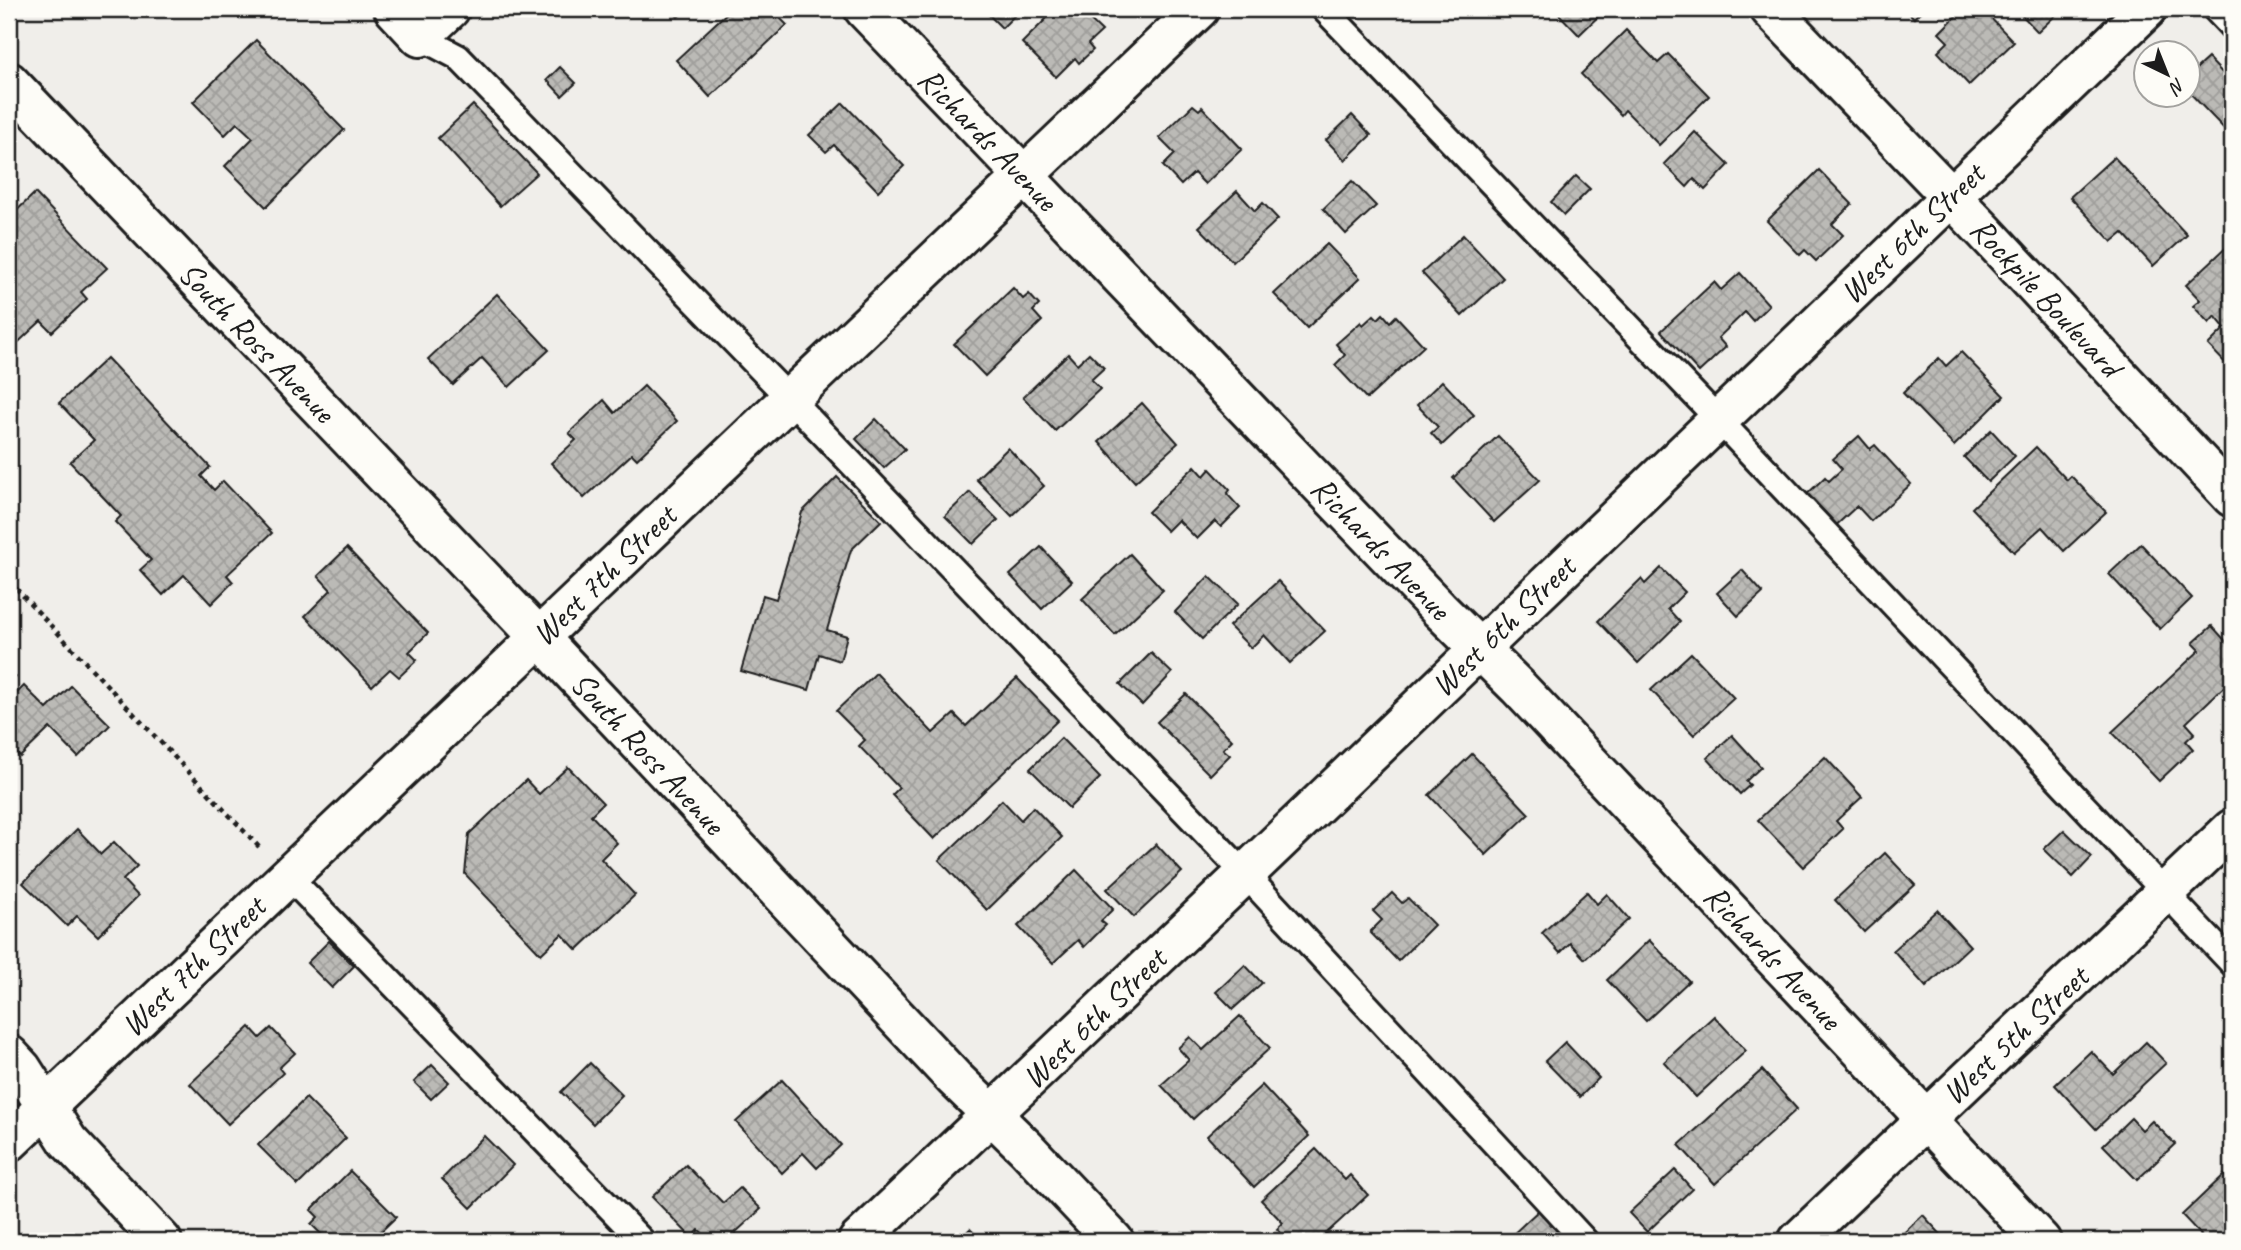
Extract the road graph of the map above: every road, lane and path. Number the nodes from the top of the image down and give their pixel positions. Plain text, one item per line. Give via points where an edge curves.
1 (394, 9) edge
2 (450, 9) edge
3 (864, 9) edge
4 (1199, 9) edge
5 (1324, 9) edge
6 (1770, 9) edge
7 (2147, 9) edge
8 (2215, 9) edge
9 (2232, 27) edge
10 (420, 37) junction
11 (9, 82) edge
12 (1023, 177) junction
13 (1950, 196) junction
14 (789, 398) junction
15 (1718, 419) junction
16 (2232, 497) edge
17 (9, 581) edge
18 (539, 637) junction
19 (1480, 648) junction
20 (2232, 829) edge
21 (1245, 874) junction
22 (287, 875) junction
23 (2165, 892) junction
24 (2232, 963) edge
25 (9, 1055) edge
26 (46, 1107) junction
27 (992, 1115) junction
28 (1926, 1119) junction
29 (9, 1142) edge
30 (162, 1241) edge
31 (642, 1241) edge
32 (858, 1241) edge
33 (1114, 1241) edge
34 (1585, 1241) edge
35 (1798, 1241) edge
36 (2041, 1241) edge

1 - 10 street
2 - 10 street
3 - 12 street, Richards Avenue
4 - 12 street, West 7th Street
5 - 15 lane
6 - 13 street, Rockpile Boulevard
7 - 13 street, West 6th Street
8 - 9 lane
10 - 14 lane via 458,57
11 - 18 street, South Ross Avenue
12 - 14 street, West 7th Street
12 - 19 street, Richards Avenue
13 - 15 street, West 6th Street
13 - 16 street, Rockpile Boulevard
14 - 18 street, West 7th Street
14 - 21 lane
15 - 19 street, West 6th Street
15 - 23 lane
17 - 22 path
18 - 22 street, West 7th Street
18 - 27 street, South Ross Avenue
19 - 21 street, West 6th Street
19 - 28 street, Richards Avenue
20 - 23 street, West 5th Street
21 - 27 street, West 6th Street
21 - 34 lane
22 - 26 street, West 7th Street
22 - 31 lane
23 - 24 lane
23 - 28 street, West 5th Street
25 - 26 street
26 - 29 street, West 7th Street
26 - 30 street via 68,1141
27 - 32 street, West 6th Street
27 - 33 street, South Ross Avenue
28 - 35 street, West 5th Street
28 - 36 street, Richards Avenue

